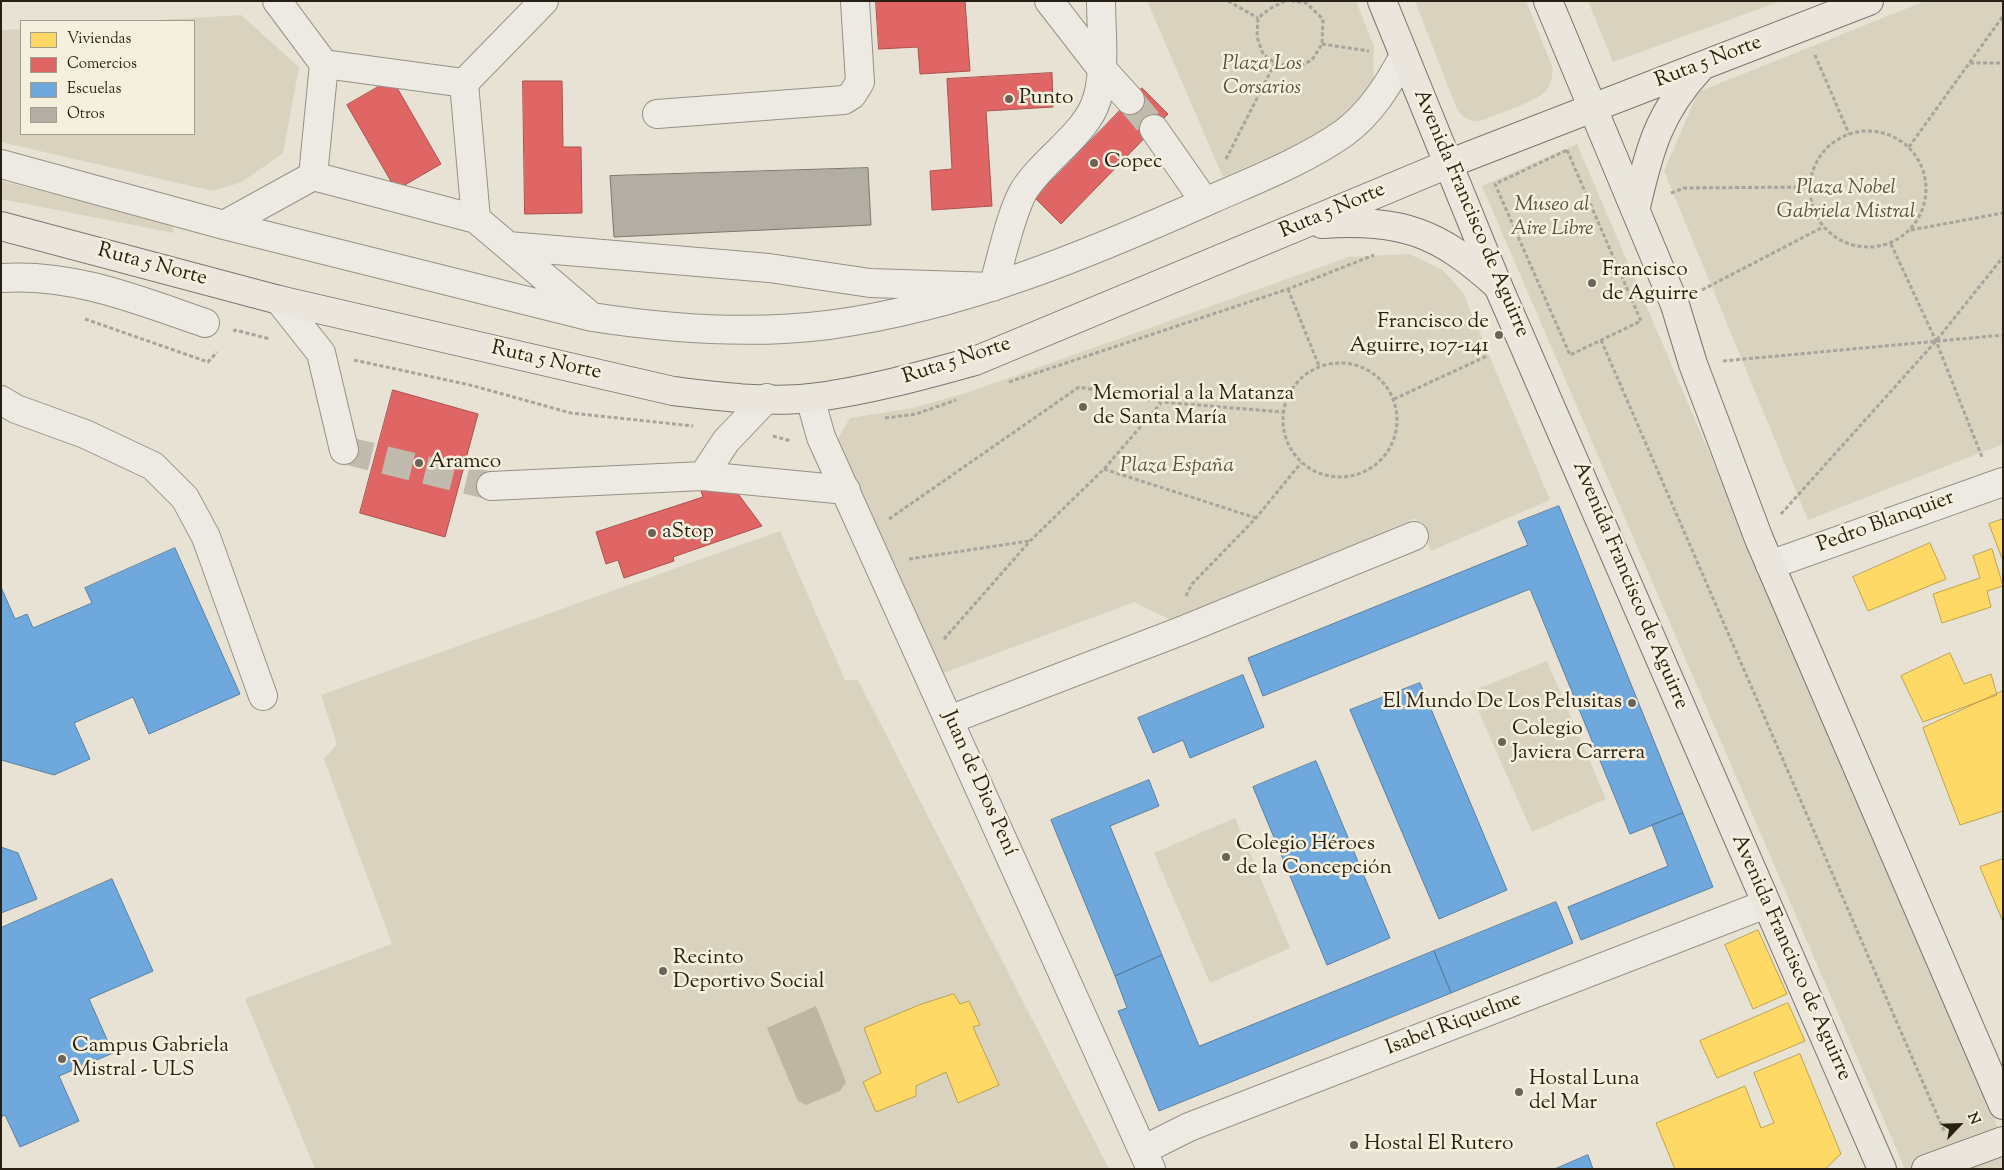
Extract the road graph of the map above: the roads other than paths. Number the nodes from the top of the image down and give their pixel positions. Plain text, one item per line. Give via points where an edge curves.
1 (277, 1) edge
2 (544, 1) edge
3 (855, 1) edge
4 (1049, 1) edge
5 (1101, 1) edge
6 (1382, 1) edge
7 (1548, 1) edge
8 (1869, 1) edge
9 (1404, 56) junction
10 (324, 64) junction
11 (1700, 67) junction
12 (1101, 68) junction
13 (464, 83) junction
14 (1130, 100) tunnel mouth
15 (1592, 108) junction
16 (657, 114) dead end
17 (1154, 128) tunnel mouth
18 (1, 164) edge
19 (1448, 164) junction
20 (313, 176) junction
21 (1205, 202) junction
22 (1636, 207) junction
23 (476, 219) junction
24 (224, 225) junction
25 (1, 226) edge
26 (1300, 226) junction
27 (508, 246) junction
28 (183, 274) junction
29 (1, 278) edge
30 (1498, 286) junction
31 (993, 287) junction
32 (279, 300) junction
33 (146, 303) junction
34 (592, 317) junction
35 (205, 322) dead end
36 (767, 398) junction
37 (810, 398) junction
38 (1, 400) edge
39 (344, 450) dead end
40 (703, 476) junction
41 (1998, 484) edge
42 (491, 486) tunnel mouth
43 (846, 490) junction
44 (1414, 536) dead end
45 (1770, 565) junction
46 (263, 696) dead end
47 (949, 720) junction
48 (1766, 904) junction
49 (1997, 1079) edge
50 (2003, 1106) edge
51 (2003, 1141) edge
52 (1147, 1160) edge
53 (1882, 1169) edge
54 (1926, 1169) edge

1 - 10 street
2 - 13 street
3 - 16 street via 860,82 852,95 844,100
4 - 12 street
5 - 12 street
6 - 9 main road, Avenida Francisco de Aguirre
7 - 15 main road
8 - 11 main road, Ruta 5 Norte
9 - 19 main road, Avenida Francisco de Aguirre
9 - 21 street via 1377,100 1346,132 1294,162
10 - 13 street
10 - 20 street
11 - 15 main road, Ruta 5 Norte
11 - 22 main road via 1671,103 1660,124
12 - 14 street
12 - 31 street via 1099,92 1088,119 1023,193
13 - 23 street
15 - 19 main road, Ruta 5 Norte
15 - 22 main road
17 - 21 street
18 - 24 street
19 - 26 main road, Ruta 5 Norte
19 - 30 main road, Avenida Francisco de Aguirre
20 - 23 street
20 - 24 street
21 - 31 street via 1077,257
22 - 45 main road via 1675,304 1693,364
23 - 27 street
24 - 34 street
25 - 28 main road, Ruta 5 Norte
26 - 30 main road via 1369,223 1413,231 1464,256
26 - 37 main road, Ruta 5 Norte via 975,361 915,378
27 - 31 street via 769,268 870,283
27 - 34 street
28 - 32 main road, Ruta 5 Norte
28 - 33 street
29 - 33 street via 71,281
30 - 48 main road, Avenida Francisco de Aguirre
31 - 34 street via 876,318 774,329 652,326
32 - 36 main road, Ruta 5 Norte via 673,391
32 - 39 street via 321,353
33 - 35 street
36 - 37 main road, Ruta 5 Norte
36 - 40 street via 726,441
37 - 43 street, Juan de Dios Pení via 821,437
38 - 46 street via 153,466 185,498 206,537
40 - 42 street
40 - 43 street
41 - 45 street, Pedro Blanquier
43 - 47 street, Juan de Dios Pení
44 - 47 street via 1181,631
45 - 49 main road
47 - 52 street, Juan de Dios Pení
48 - 52 street, Isabel Riquelme via 1189,1127
48 - 53 main road, Avenida Francisco de Aguirre
49 - 50 main road
51 - 54 main road

